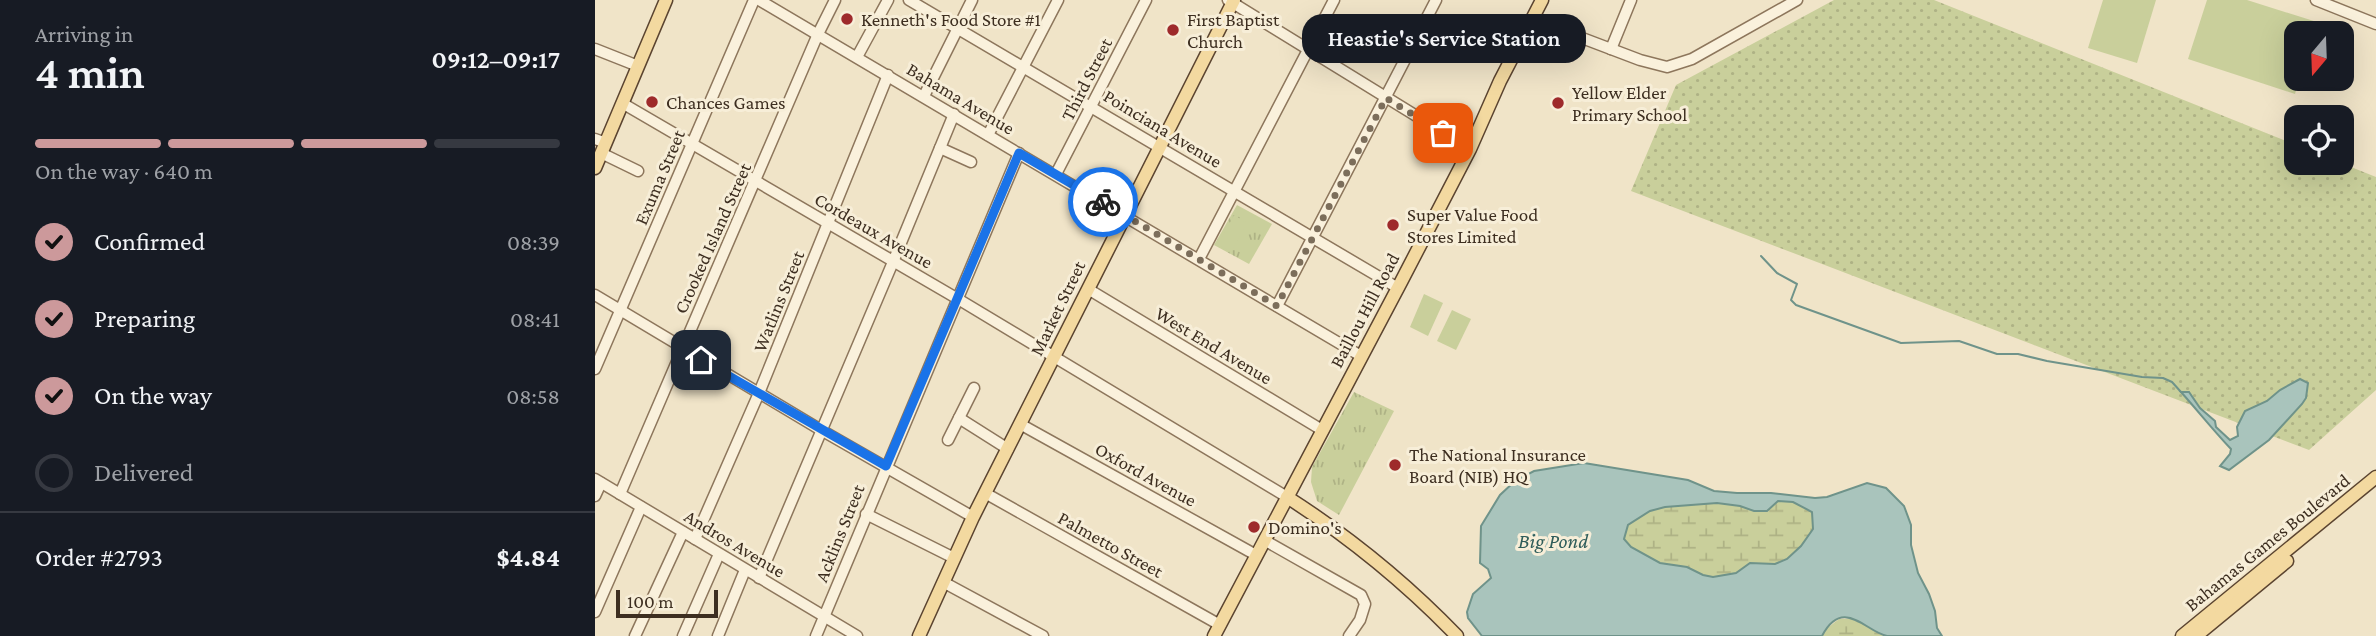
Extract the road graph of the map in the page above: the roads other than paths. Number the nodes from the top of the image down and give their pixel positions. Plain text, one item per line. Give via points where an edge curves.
1 (666, 0) edge
2 (756, 0) edge
3 (835, 0) edge
4 (888, 0) edge
5 (909, 0) edge
6 (972, 0) edge
7 (1058, 0) edge
8 (1146, 0) edge
9 (1334, 0) edge
10 (1436, 0) edge
11 (1542, 0) edge
12 (1631, 0) edge
13 (1797, 0) edge
14 (2316, 0) edge
15 (2333, 0) edge
16 (1232, 1) edge
17 (2376, 16) edge
18 (1532, 19) junction
19 (2376, 24) edge
20 (957, 29) junction
21 (818, 34) junction
22 (595, 49) edge
23 (1611, 49) junction
24 (1309, 50) junction
25 (857, 57) junction
26 (638, 66) junction
27 (1024, 68) junction
28 (888, 75) junction
29 (924, 96) junction
30 (1386, 98) junction
31 (622, 103) junction
32 (1092, 107) junction
33 (954, 114) junction
34 (988, 135) junction
35 (692, 144) junction
36 (601, 145) edge
37 (1159, 146) junction
38 (940, 148) junction
39 (1469, 149) junction
40 (1019, 153) junction
41 (971, 162) dead end
42 (595, 168) edge
43 (638, 171) dead end
44 (1056, 174) junction
45 (757, 181) junction
46 (1235, 191) junction
47 (1124, 215) junction
48 (829, 223) junction
49 (1313, 239) junction
50 (1199, 259) junction
51 (894, 262) junction
52 (1398, 288) junction
53 (1088, 289) junction
54 (595, 295) edge
55 (958, 299) junction
56 (1277, 306) junction
57 (621, 309) junction
58 (682, 349) junction
59 (1361, 356) junction
60 (1054, 357) junction
61 (595, 369) edge
62 (974, 388) dead end
63 (759, 393) junction
64 (959, 418) junction
65 (1020, 424) junction
66 (821, 430) junction
67 (1322, 430) junction
68 (948, 440) dead end
69 (1007, 449) junction
70 (886, 466) junction
71 (2376, 477) edge
72 (598, 481) edge
73 (2376, 487) edge
74 (620, 494) junction
75 (985, 494) junction
76 (595, 496) edge
77 (1287, 497) junction
78 (641, 507) junction
79 (866, 514) junction
80 (973, 517) junction
81 (683, 532) junction
82 (695, 538) junction
83 (1264, 540) junction
84 (719, 554) junction
85 (1256, 555) junction
86 (954, 558) junction
87 (745, 570) junction
88 (759, 578) junction
89 (943, 582) junction
90 (595, 612) edge
91 (824, 617) junction
92 (1217, 630) edge
93 (635, 636) edge
94 (683, 636) edge
95 (718, 636) edge
96 (816, 636) edge
97 (857, 636) edge
98 (919, 636) edge
99 (1043, 636) edge
100 (1349, 636) edge
101 (1457, 636) edge
102 (2182, 636) edge
103 (2196, 636) edge

1 - 26 main road
2 - 21 street, Bahama Avenue
2 - 35 street, Exuma Street
3 - 21 street, Crooked Island Street
4 - 25 street
5 - 20 street, Poinciana Avenue
6 - 20 street
7 - 27 street
8 - 32 street, Third Street
9 - 24 street
10 - 30 street
11 - 18 main road, Baillou Hill Road
12 - 23 street
13 - 23 street via 1676,66 1654,65
14 - 19 street
15 - 17 street
16 - 24 street
16 - 37 main road, Market Street
18 - 23 street
18 - 39 main road, Baillou Hill Road
20 - 27 street, Poinciana Avenue
20 - 29 street
21 - 25 street, Bahama Avenue
21 - 45 street, Crooked Island Street
22 - 26 street
24 - 30 street
24 - 46 street
25 - 28 street, Bahama Avenue
26 - 31 main road
27 - 32 street, Poinciana Avenue
27 - 34 street
28 - 29 street, Bahama Avenue
28 - 48 street, Watlins Street
29 - 33 street, Bahama Avenue
30 - 39 street
30 - 49 street
31 - 35 street, Cordeaux Avenue
31 - 36 main road
32 - 37 street, Poinciana Avenue
32 - 44 street, Third Street
33 - 34 street, Bahama Avenue
33 - 38 street
34 - 40 street, Bahama Avenue
35 - 45 street, Cordeaux Avenue
35 - 57 street, Exuma Street
36 - 42 main road
36 - 43 street
37 - 46 street, Poinciana Avenue
37 - 47 main road, Market Street
38 - 41 street
38 - 51 street
39 - 52 main road, Baillou Hill Road
40 - 44 street, Bahama Avenue
40 - 55 street, Acklins Street
44 - 47 street, Bahama Avenue
45 - 48 street, Cordeaux Avenue
45 - 58 street, Crooked Island Street
46 - 49 street, Poinciana Avenue
46 - 50 street
47 - 50 street, Bahama Avenue
47 - 53 main road, Market Street
48 - 51 street, Cordeaux Avenue
48 - 63 street, Watlins Street
49 - 52 street, Poinciana Avenue
49 - 56 street
50 - 56 street, Bahama Avenue
51 - 55 street, Cordeaux Avenue
51 - 66 street
52 - 59 main road, Baillou Hill Road
53 - 60 main road, Market Street
53 - 67 street, West End Avenue
54 - 57 street
55 - 60 street, Cordeaux Avenue
55 - 70 street, Acklins Street
56 - 59 street, Bahama Avenue
57 - 58 street
57 - 61 street, Exuma Street
58 - 63 street
58 - 74 street, Crooked Island Street
59 - 67 main road, Baillou Hill Road
60 - 65 main road, Market Street
60 - 77 street, Cordeaux Avenue
62 - 64 street
63 - 66 street
63 - 82 street, Watlins Street
64 - 68 street
64 - 69 street
65 - 69 main road, Market Street
65 - 85 street, Oxford Avenue
66 - 70 street
66 - 88 street
67 - 77 main road, Baillou Hill Road
69 - 75 main road, Market Street
70 - 79 street, Acklins Street
70 - 80 street
71 - 102 main road, Bahamas Games Boulevard
72 - 74 street, Andros Avenue
72 - 76 street
73 - 103 main road, Bahamas Games Boulevard
74 - 78 street, Andros Avenue
75 - 80 main road, Market Street
75 - 92 street, Palmetto Street
77 - 83 main road, Baillou Hill Road
77 - 101 main road via 1378,562
78 - 81 street, Andros Avenue
78 - 90 street
79 - 86 street
79 - 91 street, Acklins Street
80 - 86 main road, Market Street
81 - 82 street, Andros Avenue
81 - 93 street
82 - 84 street, Andros Avenue
83 - 85 main road, Baillou Hill Road
83 - 100 street via 1361,595 1365,604
84 - 87 street, Andros Avenue
84 - 94 street
85 - 92 main road, Baillou Hill Road
86 - 89 main road, Market Street
87 - 88 street, Andros Avenue
87 - 95 street
88 - 91 street, Andros Avenue
89 - 98 main road, Market Street
89 - 99 street
91 - 96 street, Acklins Street
91 - 97 street, Andros Avenue

